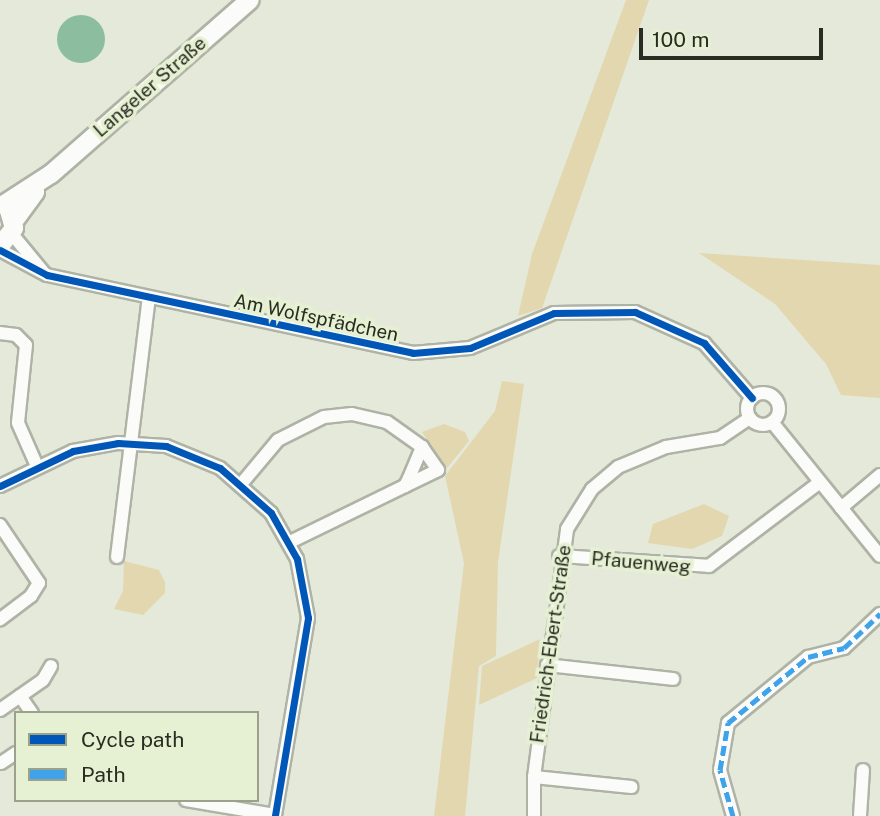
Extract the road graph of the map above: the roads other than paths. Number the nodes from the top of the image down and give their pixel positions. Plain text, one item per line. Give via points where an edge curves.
1 (250, 0) edge
2 (51, 174) junction
3 (2, 205) edge
4 (7, 238) edge
5 (47, 275) junction
6 (149, 298) junction
7 (0, 333) edge
8 (752, 398) junction
9 (750, 418) junction
10 (772, 422) junction
11 (132, 443) junction
12 (422, 447) junction
13 (36, 464) junction
14 (880, 475) edge
15 (820, 482) junction
16 (242, 483) junction
17 (0, 486) edge
18 (405, 486) junction
19 (841, 508) junction
20 (0, 525) edge
21 (290, 542) junction
22 (559, 556) junction
23 (880, 556) edge
24 (117, 557) dead end
25 (880, 614) edge
26 (0, 619) edge
27 (547, 665) junction
28 (51, 666) dead end
29 (673, 680) dead end
30 (20, 696) junction
31 (0, 710) edge
32 (31, 711) edge
33 (863, 770) dead end
34 (534, 777) junction
35 (631, 787) dead end
36 (197, 802) edge
37 (275, 816) edge
38 (534, 816) edge
39 (733, 816) edge
40 (860, 816) edge

1 - 2 street, Langeler Straße
2 - 3 street, Langeler Straße
2 - 4 street, Langeler Straße
3 - 4 street
4 - 5 street
4 - 5 street, Am Wolfspfädchen
5 - 6 street, Am Wolfspfädchen
6 - 8 street, Am Wolfspfädchen via 413,353 470,348 554,313 635,312 704,343
6 - 11 street
7 - 13 street via 16,335 26,345 18,424
8 - 9 street
8 - 10 street via 764,394 775,399 779,412
9 - 10 street
9 - 22 street, Friedrich-Ebert-Straße via 720,438 658,449 618,467 581,503
10 - 15 street
11 - 13 street
11 - 16 street via 181,450
11 - 24 street
12 - 16 street via 387,422 338,414 288,432
12 - 18 street
12 - 18 street via 438,470
13 - 17 street
14 - 19 street
15 - 19 street
15 - 22 street, Pfauenweg via 709,566
16 - 21 street
18 - 21 street
19 - 23 street
20 - 26 street via 39,583
21 - 37 street via 302,571 308,618
22 - 27 street, Friedrich-Ebert-Straße
25 - 39 street via 844,649 808,657 724,731 720,770
27 - 29 street
27 - 34 street, Friedrich-Ebert-Straße
28 - 30 street
30 - 31 street
30 - 32 street
33 - 40 street
34 - 35 street
34 - 38 street, Friedrich-Ebert-Straße
36 - 37 street

